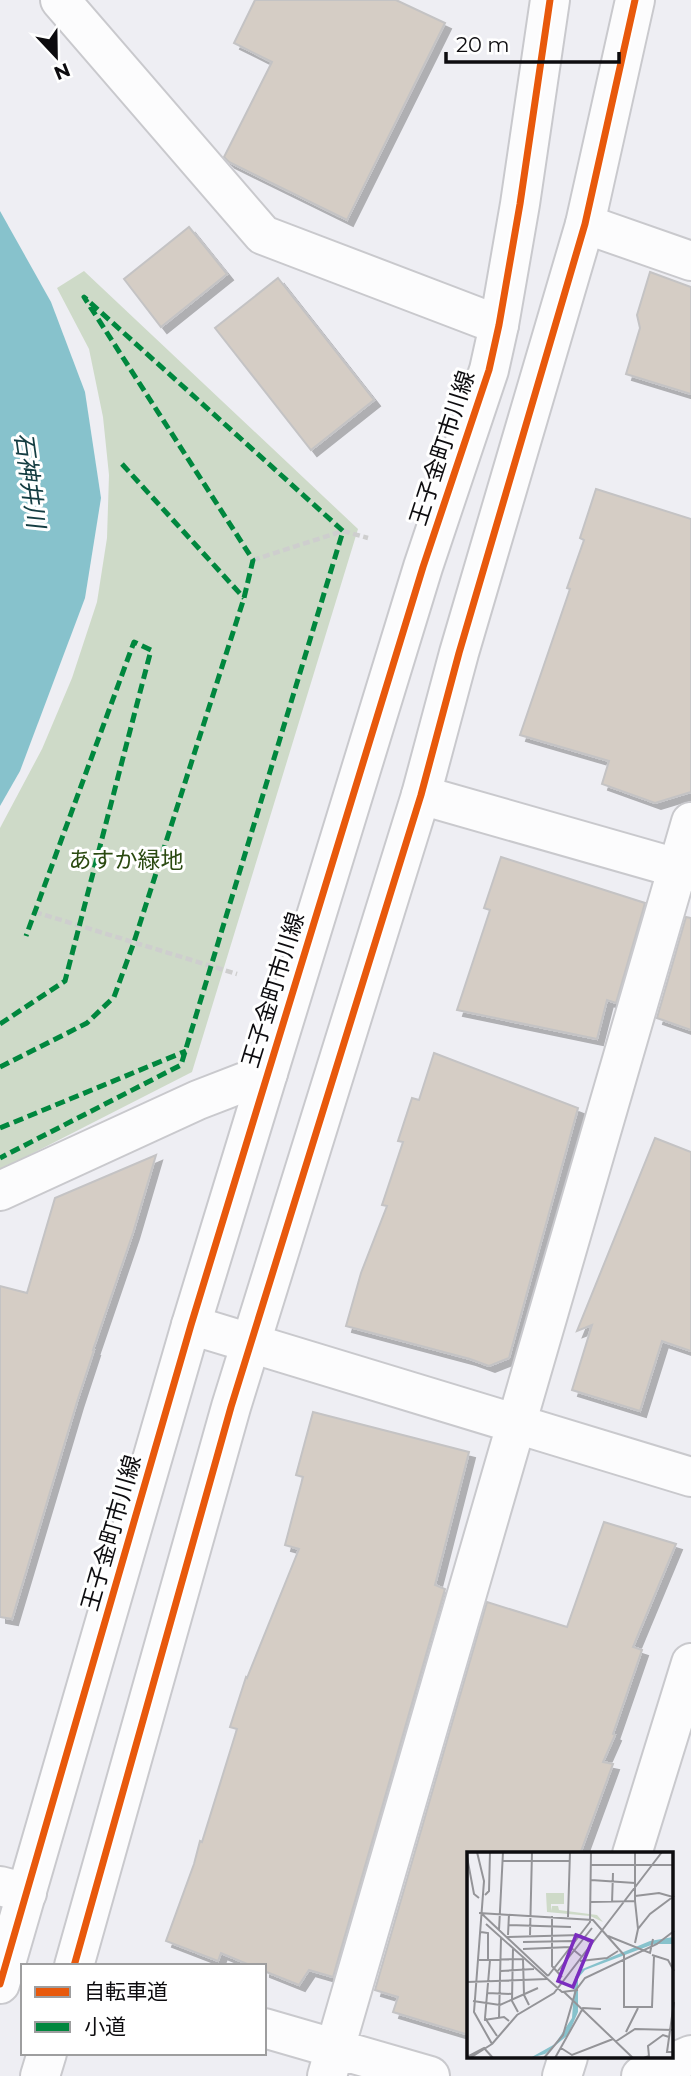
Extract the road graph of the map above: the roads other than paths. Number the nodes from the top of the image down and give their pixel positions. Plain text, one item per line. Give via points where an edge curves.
1 (60, 0) edge
2 (550, 0) edge
3 (652, 0) edge
4 (632, 18) edge
5 (585, 223) junction
6 (691, 261) edge
7 (499, 324) junction
8 (421, 795) junction
9 (691, 822) edge
10 (684, 871) edge
11 (268, 1073) junction
12 (0, 1191) edge
13 (191, 1325) junction
14 (249, 1344) junction
15 (516, 1423) junction
16 (691, 1477) edge
17 (691, 1663) edge
18 (691, 1770) edge
19 (653, 1786) junction
20 (633, 1852) edge
21 (14, 1889) edge
22 (75, 1964) edge
23 (0, 1984) edge
24 (266, 2029) edge
25 (46, 2055) edge
26 (691, 2055) edge
27 (568, 2058) edge
28 (332, 2062) edge
29 (40, 2076) edge
30 (430, 2076) edge
31 (562, 2076) edge
32 (641, 2076) edge

1 - 7 main road via 263,235
2 - 7 main road, 王子金町市川線
3 - 4 main road
4 - 5 main road
5 - 6 main road
5 - 8 main road
7 - 11 main road, 王子金町市川線 via 489,370 423,567
8 - 10 main road
8 - 14 main road
9 - 10 main road
10 - 15 main road
11 - 12 main road
11 - 13 main road, 王子金町市川線
13 - 14 main road
13 - 21 main road, 王子金町市川線
14 - 15 main road
14 - 22 main road
15 - 16 main road
15 - 28 main road
17 - 19 main road
18 - 19 main road
19 - 20 main road
21 - 23 main road, 王子金町市川線
24 - 28 main road
25 - 29 main road
26 - 32 main road
27 - 31 main road
28 - 30 main road

